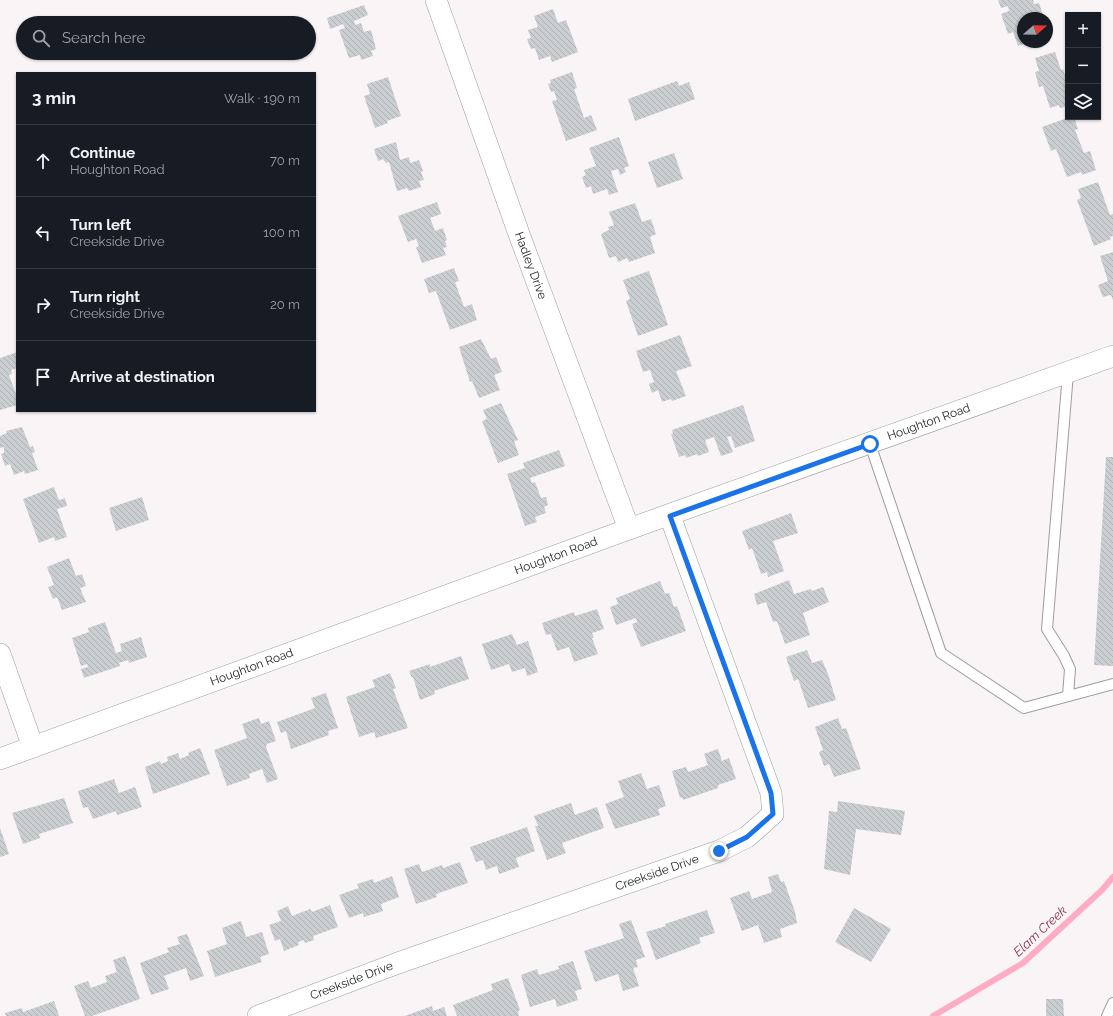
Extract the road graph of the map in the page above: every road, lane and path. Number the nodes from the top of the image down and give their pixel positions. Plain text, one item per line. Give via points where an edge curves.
1 (436, 0) edge
2 (1113, 356) edge
3 (1068, 373) junction
4 (870, 444) junction
5 (670, 516) junction
6 (630, 530) junction
7 (0, 654) edge
8 (1113, 684) edge
9 (1068, 696) junction
10 (33, 747) junction
11 (0, 759) edge
12 (1113, 1003) edge
13 (258, 1016) edge
14 (1107, 1016) edge

1 - 6 street, Hadley Drive via 522,241
2 - 3 street, Houghton Road
3 - 4 street, Houghton Road
3 - 9 lane via 1047,629 1070,669
4 - 5 street, Houghton Road
4 - 9 lane via 941,653 1024,708
5 - 6 street, Houghton Road
5 - 13 street, Creekside Drive via 771,793 773,814 747,837 719,851
6 - 10 street, Houghton Road
7 - 10 street
8 - 9 lane
10 - 11 street, Houghton Road
12 - 14 lane

